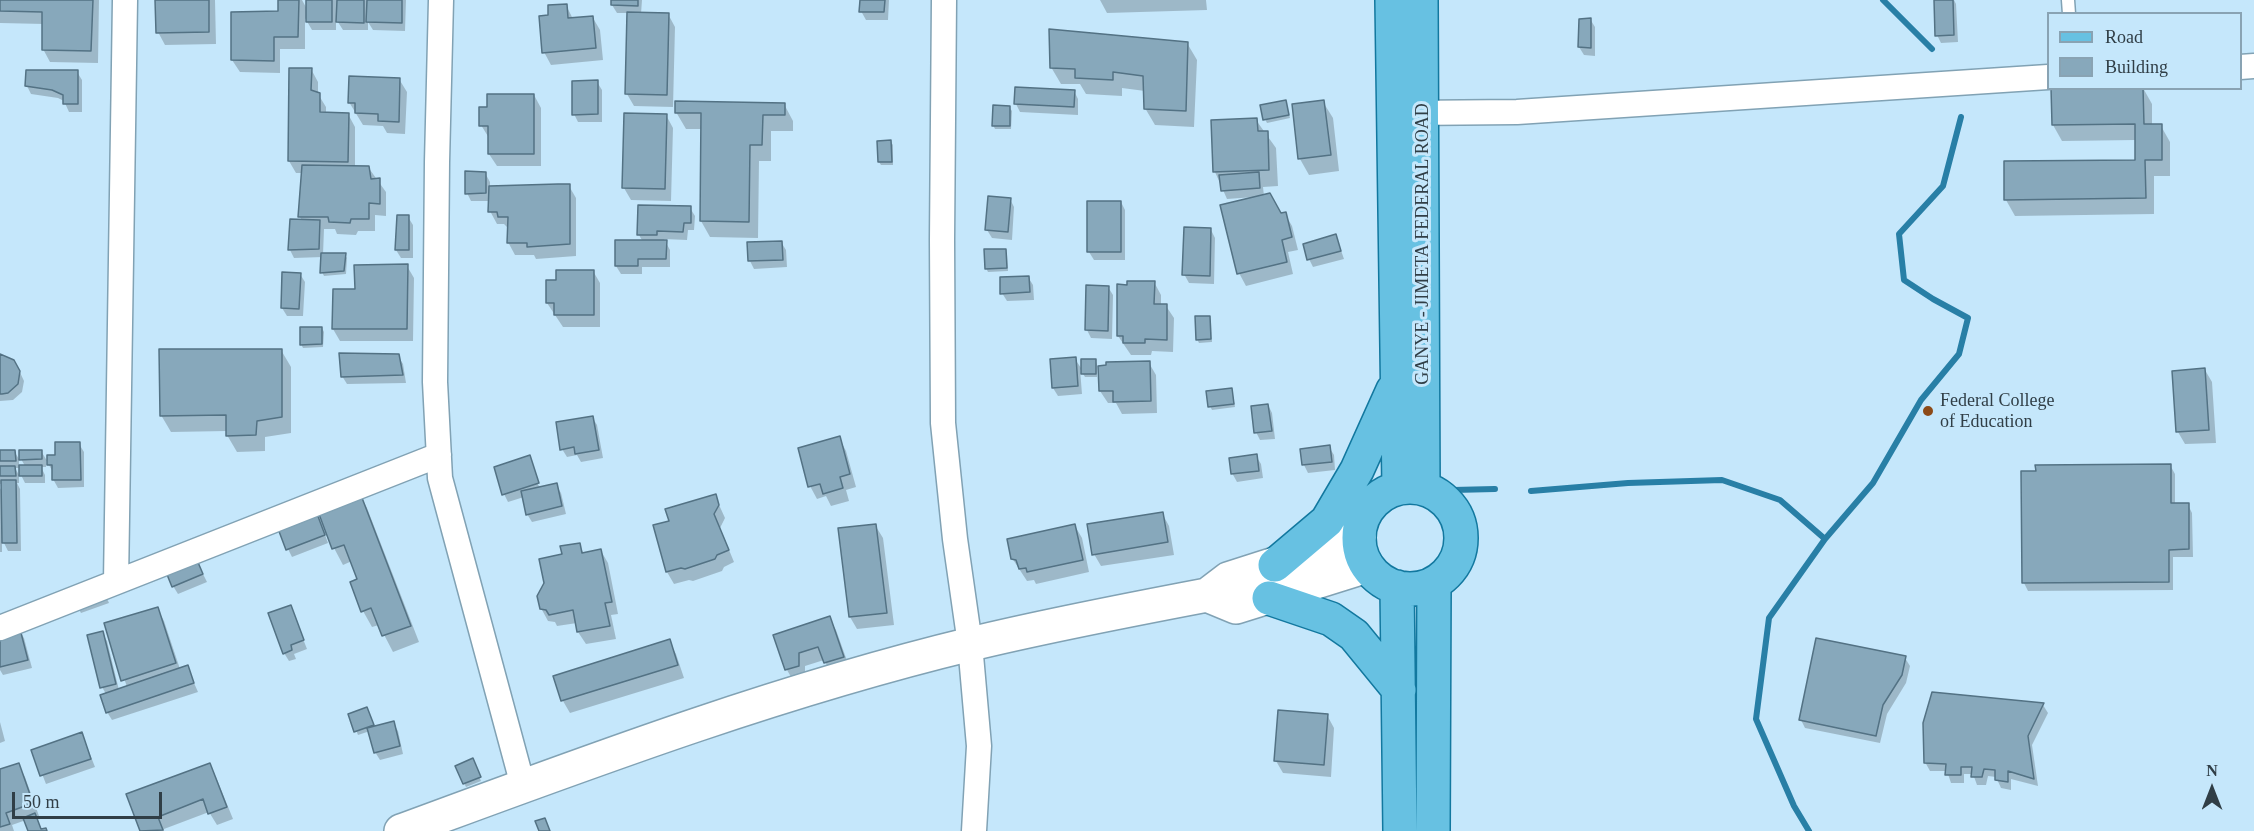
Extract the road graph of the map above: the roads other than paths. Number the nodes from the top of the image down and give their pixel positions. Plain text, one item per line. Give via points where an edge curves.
1 (125, 0) edge
2 (441, 0) edge
3 (944, 0) edge
4 (1392, 0) edge
5 (1421, 0) edge
6 (2047, 78) edge
7 (1408, 113) junction
8 (1396, 383) junction
9 (439, 455) junction
10 (1411, 488) junction
11 (1363, 552) junction
12 (1275, 565) junction
13 (116, 582) junction
14 (1434, 583) junction
15 (1397, 587) junction
16 (1207, 595) junction
17 (1269, 598) junction
18 (0, 628) edge
19 (970, 644) junction
20 (1399, 690) junction
21 (523, 786) junction
22 (401, 831) edge
23 (974, 831) edge
24 (1400, 831) edge
25 (1433, 831) edge

1 - 13 street
2 - 9 street via 435,382
3 - 19 street via 943,423
4 - 7 main road, GANYE - JIMETA FEDERAL ROAD
5 - 7 main road, GANYE - JIMETA FEDERAL ROAD
6 - 7 street via 1528,111
7 - 8 main road, GANYE - JIMETA FEDERAL ROAD
7 - 10 main road, GANYE - JIMETA FEDERAL ROAD
8 - 10 main road, GANYE - JIMETA FEDERAL ROAD
8 - 12 main road via 1357,470 1327,521
9 - 13 street
9 - 21 street via 449,512
10 - 11 main road via 1377,499 1368,508 1362,519
10 - 14 main road via 1445,500 1462,532 1459,556
11 - 12 main road
11 - 15 main road via 1381,579
11 - 17 main road
12 - 16 main road via 1228,579
13 - 18 street
14 - 15 main road via 1422,588
14 - 25 main road
15 - 20 main road
16 - 17 main road via 1236,607
16 - 19 main road
17 - 20 main road via 1331,619 1354,635
19 - 21 main road via 776,699
19 - 23 street via 979,746
20 - 24 main road
21 - 22 main road

